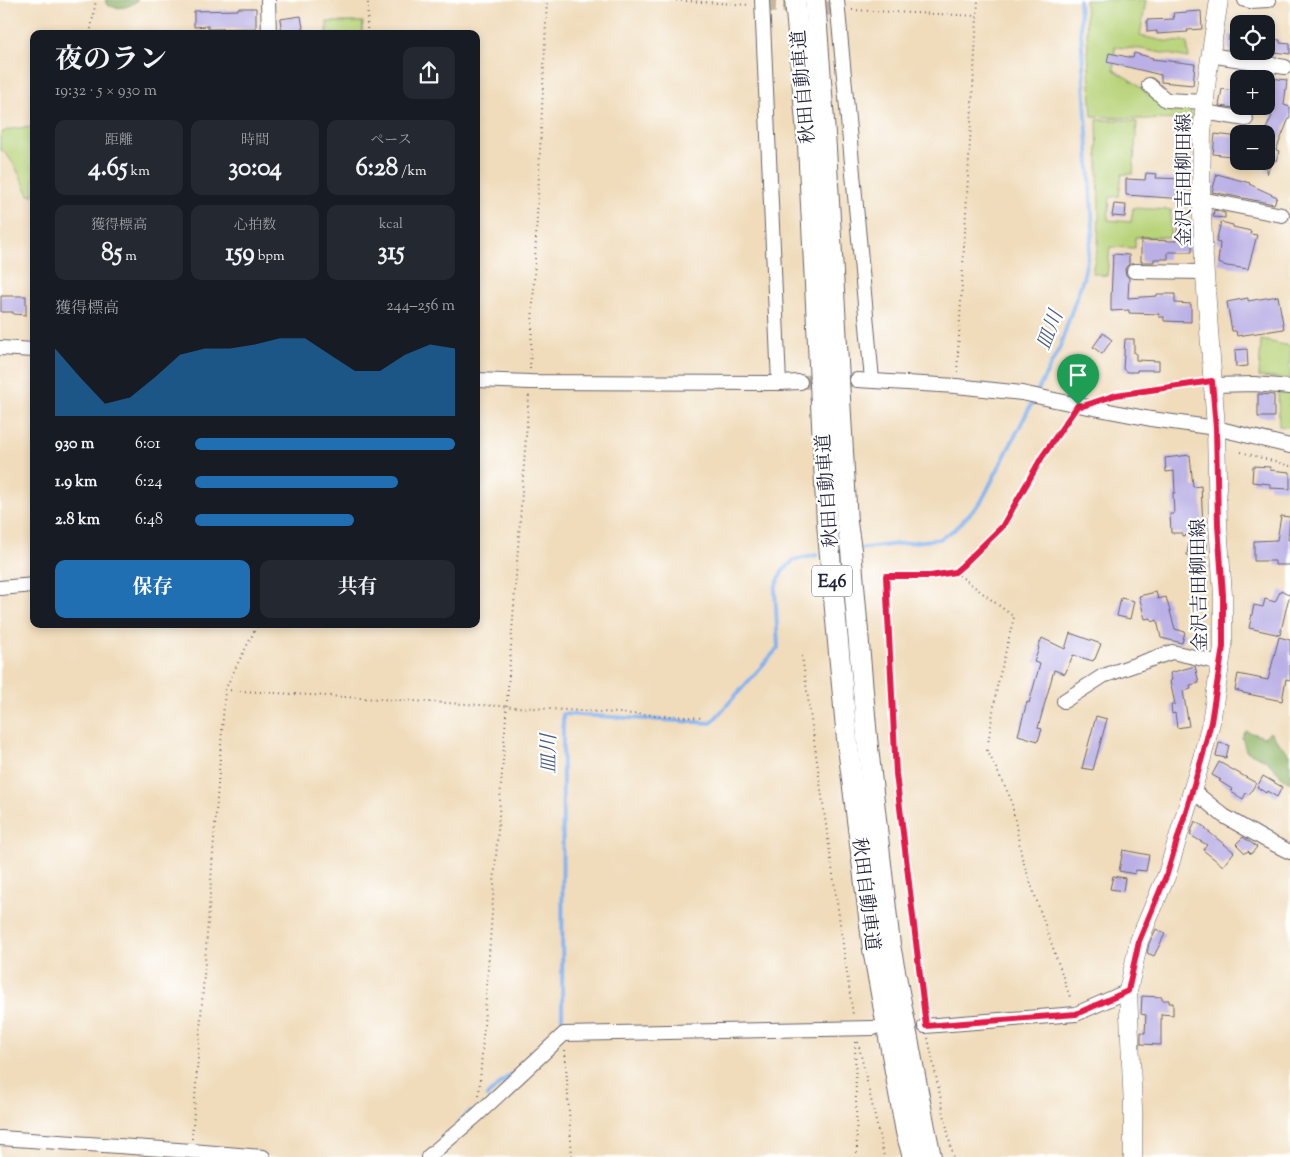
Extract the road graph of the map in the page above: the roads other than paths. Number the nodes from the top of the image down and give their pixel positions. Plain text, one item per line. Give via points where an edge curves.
1 (268, 0) edge
2 (795, 0) edge
3 (815, 0) edge
4 (1219, 0) edge
5 (1245, 0) edge
6 (1269, 0) edge
7 (762, 3) edge
8 (837, 5) edge
9 (269, 30) edge
10 (1210, 55) junction
11 (1285, 67) dead end
12 (1149, 85) dead end
13 (1204, 107) junction
14 (1246, 119) dead end
15 (1201, 199) junction
16 (1282, 215) dead end
17 (1134, 271) dead end
18 (1204, 272) junction
19 (0, 348) edge
20 (30, 350) edge
21 (480, 380) edge
22 (857, 380) tunnel mouth
23 (872, 380) junction
24 (800, 382) tunnel mouth
25 (779, 383) junction
26 (1213, 383) junction
27 (1290, 386) edge
28 (1216, 428) junction
29 (1290, 446) edge
30 (30, 584) edge
31 (0, 588) edge
32 (1221, 663) junction
33 (1064, 701) dead end
34 (1192, 790) junction
35 (1290, 852) edge
36 (1128, 991) junction
37 (926, 1026) road end
38 (874, 1028) dead end
39 (0, 1138) edge
40 (264, 1157) edge
41 (428, 1157) edge
42 (912, 1157) edge
43 (931, 1157) edge
44 (1133, 1157) edge

1 - 9 street
2 - 42 highway, 秋田自動車道 / E46 via 808,145 827,523 847,739 873,948
3 - 43 highway, 秋田自動車道 / E46 via 847,522 866,738 890,945
4 - 10 main road, 金沢吉田柳田線
5 - 6 street
7 - 25 street
8 - 23 street
10 - 11 street
10 - 13 main road, 金沢吉田柳田線
12 - 13 street via 1166,100
13 - 14 street
13 - 15 main road, 金沢吉田柳田線
15 - 16 street
15 - 18 main road, 金沢吉田柳田線
17 - 18 street
18 - 26 main road, 金沢吉田柳田線
19 - 20 street
21 - 25 street
22 - 23 street
23 - 28 street via 1022,392 1151,419
24 - 25 street
26 - 27 street
26 - 28 main road, 金沢吉田柳田線
28 - 29 street
28 - 32 main road, 金沢吉田柳田線 via 1223,595
30 - 31 street
32 - 33 street via 1172,652 1103,676
32 - 34 main road, 金沢吉田柳田線 via 1211,722
34 - 35 street via 1224,816
34 - 36 main road, 金沢吉田柳田線 via 1167,874 1139,941
36 - 37 street via 1076,1014
36 - 44 main road, 金沢吉田柳田線
38 - 41 street via 564,1034
39 - 40 street

